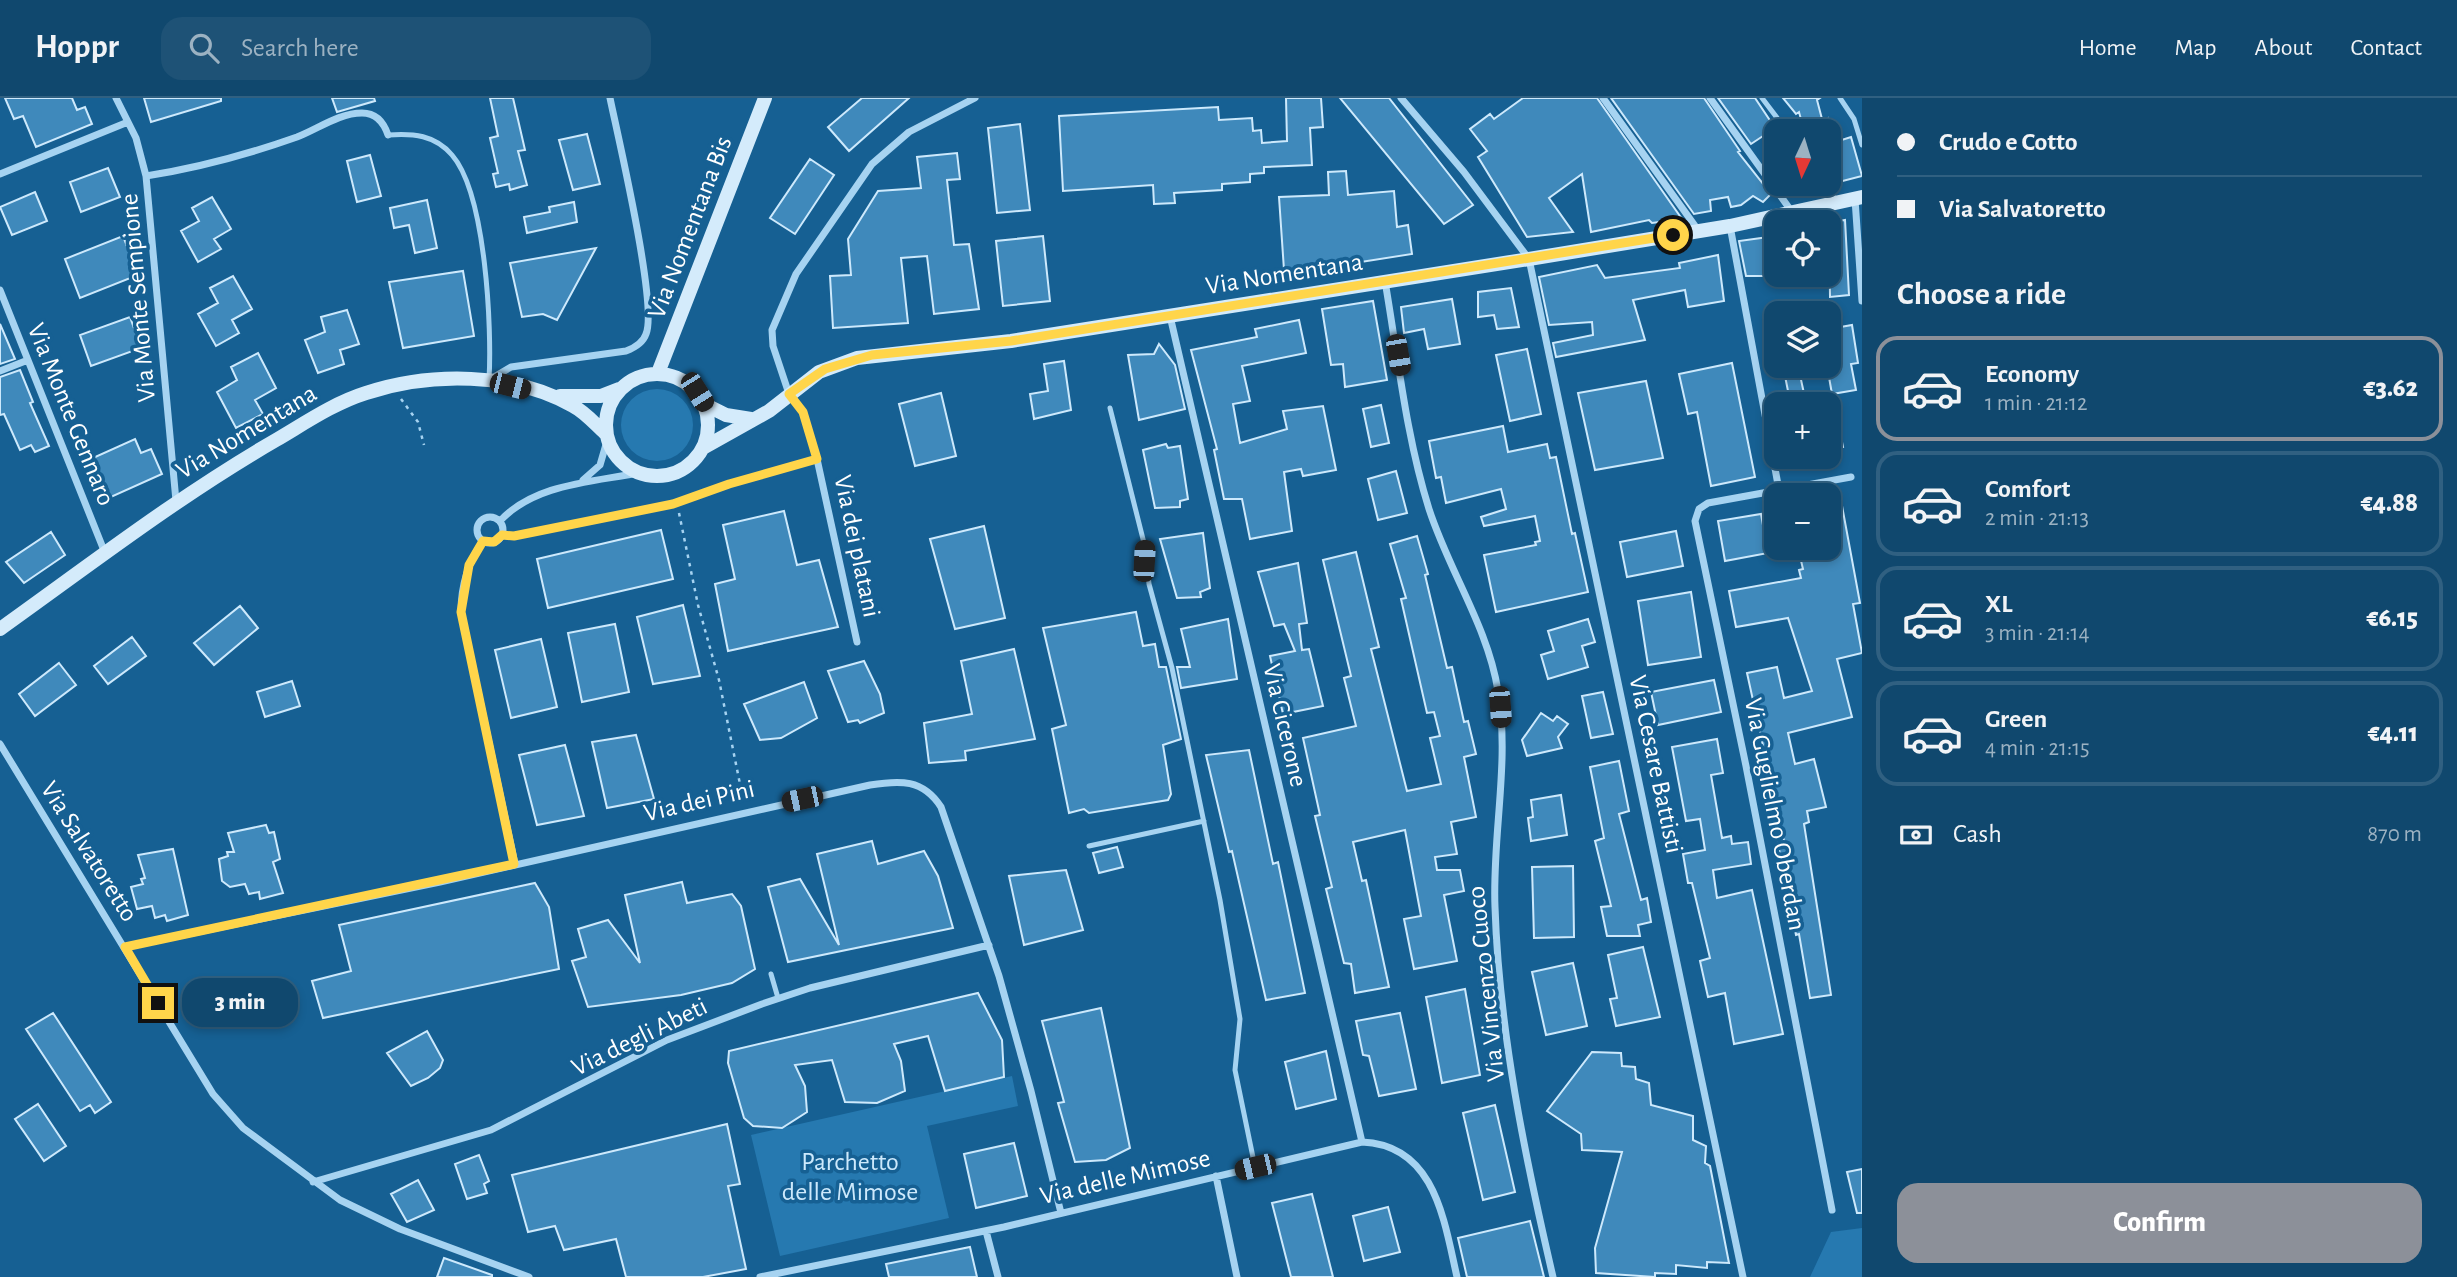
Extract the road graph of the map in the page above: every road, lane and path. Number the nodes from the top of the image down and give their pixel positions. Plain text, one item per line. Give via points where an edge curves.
1 (116, 98) edge
2 (610, 98) edge
3 (765, 98) edge
4 (975, 98) edge
5 (1401, 98) edge
6 (1603, 98) edge
7 (1710, 98) edge
8 (1762, 98) edge
9 (1840, 98) edge
10 (1778, 119) edge
11 (128, 122) junction
12 (388, 135) joint
13 (1862, 145) edge
14 (0, 174) edge
15 (146, 176) junction
16 (1833, 196) edge
17 (1858, 198) edge
18 (1838, 202) junction
19 (1791, 210) edge
20 (1801, 210) edge
21 (1764, 218) edge
22 (1730, 226) junction
23 (1698, 230) junction
24 (1529, 259) junction
25 (1385, 281) junction
26 (0, 290) edge
27 (1862, 301) edge
28 (1170, 316) junction
29 (28, 360) junction
30 (0, 371) edge
31 (658, 373) junction
32 (489, 380) junction
33 (620, 388) junction
34 (789, 394) junction
35 (552, 396) junction
36 (400, 398) dead end
37 (704, 404) junction
38 (1111, 408) dead end
39 (753, 419) junction
40 (606, 437) junction
41 (425, 445) dead end
42 (703, 448) junction
43 (817, 459) junction
44 (638, 473) junction
45 (1851, 477) dead end
46 (580, 482) junction
47 (1778, 483) edge
48 (1818, 483) edge
49 (1764, 493) edge
50 (176, 501) junction
51 (680, 516) dead end
52 (500, 522) junction
53 (502, 535) junction
54 (483, 541) junction
55 (106, 553) junction
56 (0, 629) edge
57 (857, 642) dead end
58 (0, 744) edge
59 (753, 797) dead end
60 (1204, 821) junction
61 (1090, 846) dead end
62 (514, 864) junction
63 (989, 945) junction
64 (125, 947) junction
65 (771, 974) dead end
66 (778, 998) junction
67 (1362, 1142) junction
68 (1255, 1167) junction
69 (1216, 1176) junction
70 (313, 1182) junction
71 (1832, 1210) dead end
72 (1061, 1213) junction
73 (985, 1231) junction
74 (529, 1277) edge
75 (760, 1277) edge
76 (998, 1277) edge
77 (1237, 1277) edge
78 (1457, 1277) edge
79 (1553, 1277) edge
80 (1744, 1277) edge

1 - 11 street, Via Monte Sempione
2 - 32 street via 639,249 648,310 646,333 626,351 511,367
3 - 31 main road, Via Nomentana Bis
4 - 34 street, Via dei platani via 919,126 885,150 796,274 772,330
5 - 24 street
6 - 23 street
7 - 19 street
8 - 10 lane
9 - 13 lane
11 - 14 street
11 - 15 street, Via Monte Sempione
12 - 15 street via 378,118 357,113 286,140
12 - 32 lane via 419,135 435,141 454,156 461,170 476,217 486,289
15 - 50 street, Via Monte Sempione
16 - 18 lane
17 - 18 main road, Via Nomentana
17 - 27 street
18 - 20 main road, Via Nomentana
21 - 22 main road, Via Nomentana
22 - 23 main road, Via Nomentana
22 - 47 street
23 - 24 main road, Via Nomentana
24 - 25 main road, Via Nomentana
24 - 80 street, Via Cesare Battisti
25 - 28 main road, Via Nomentana
25 - 79 street, Via Vincenzo Cuoco via 1423,486 1445,553 1486,641 1498,692 1502,738 1495,845 1497,953 1512,1065
26 - 29 street, Via Monte Gennaro
28 - 34 main road, Via Nomentana via 998,343 858,358 825,369
28 - 67 street, Via Cicerone
29 - 30 street
29 - 55 street, Via Monte Gennaro
31 - 33 main road via 632,379
31 - 37 main road via 686,382
32 - 35 main road, Via Nomentana
32 - 50 main road, Via Nomentana via 436,378 363,394
33 - 35 main road, Via Nomentana via 601,396
33 - 40 main road via 605,417
34 - 39 main road, Via Nomentana
34 - 43 street, Via dei platani via 803,412
35 - 40 main road, Via Nomentana via 575,407
36 - 41 path via 418,422
37 - 39 main road via 726,415
37 - 42 main road via 708,434
38 - 60 lane
39 - 42 main road, Via Nomentana
40 - 44 main road via 614,455
40 - 46 street via 600,465
42 - 44 main road via 676,473
43 - 53 street, Via dei platani via 673,504
43 - 57 street, Via dei platani
44 - 46 street
45 - 48 street, Via Guglielmo Oberdan
46 - 52 street via 524,502
49 - 71 street, Via Guglielmo Oberdan via 1708,503 1699,509 1695,521
50 - 55 main road, Via Nomentana
51 - 59 path via 743,799
52 - 53 street
52 - 54 street via 489,517 479,523 477,531
53 - 54 street via 494,542
54 - 62 street via 469,565 461,612
55 - 56 main road, Via Nomentana
58 - 64 street, Via Salvatoretto
60 - 61 lane
60 - 68 lane via 1239,1005 1235,1070
62 - 63 street, Via dei Pini via 870,785 909,782 930,792 941,807
62 - 64 street, Via dei Pini
63 - 66 street, Via degli Abeti
63 - 72 street, Via dei Pini
64 - 70 street, Via Salvatoretto via 222,1108
65 - 66 lane
66 - 70 street, Via degli Abeti via 667,1041 491,1130
67 - 68 street, Via delle Mimose
67 - 78 street, Via delle Mimose via 1398,1151 1425,1173 1445,1224
68 - 69 street, Via delle Mimose
69 - 72 street, Via delle Mimose
69 - 77 street
70 - 74 street, Via Salvatoretto via 375,1218
72 - 73 street, Via delle Mimose
73 - 75 street, Via delle Mimose
73 - 76 street

